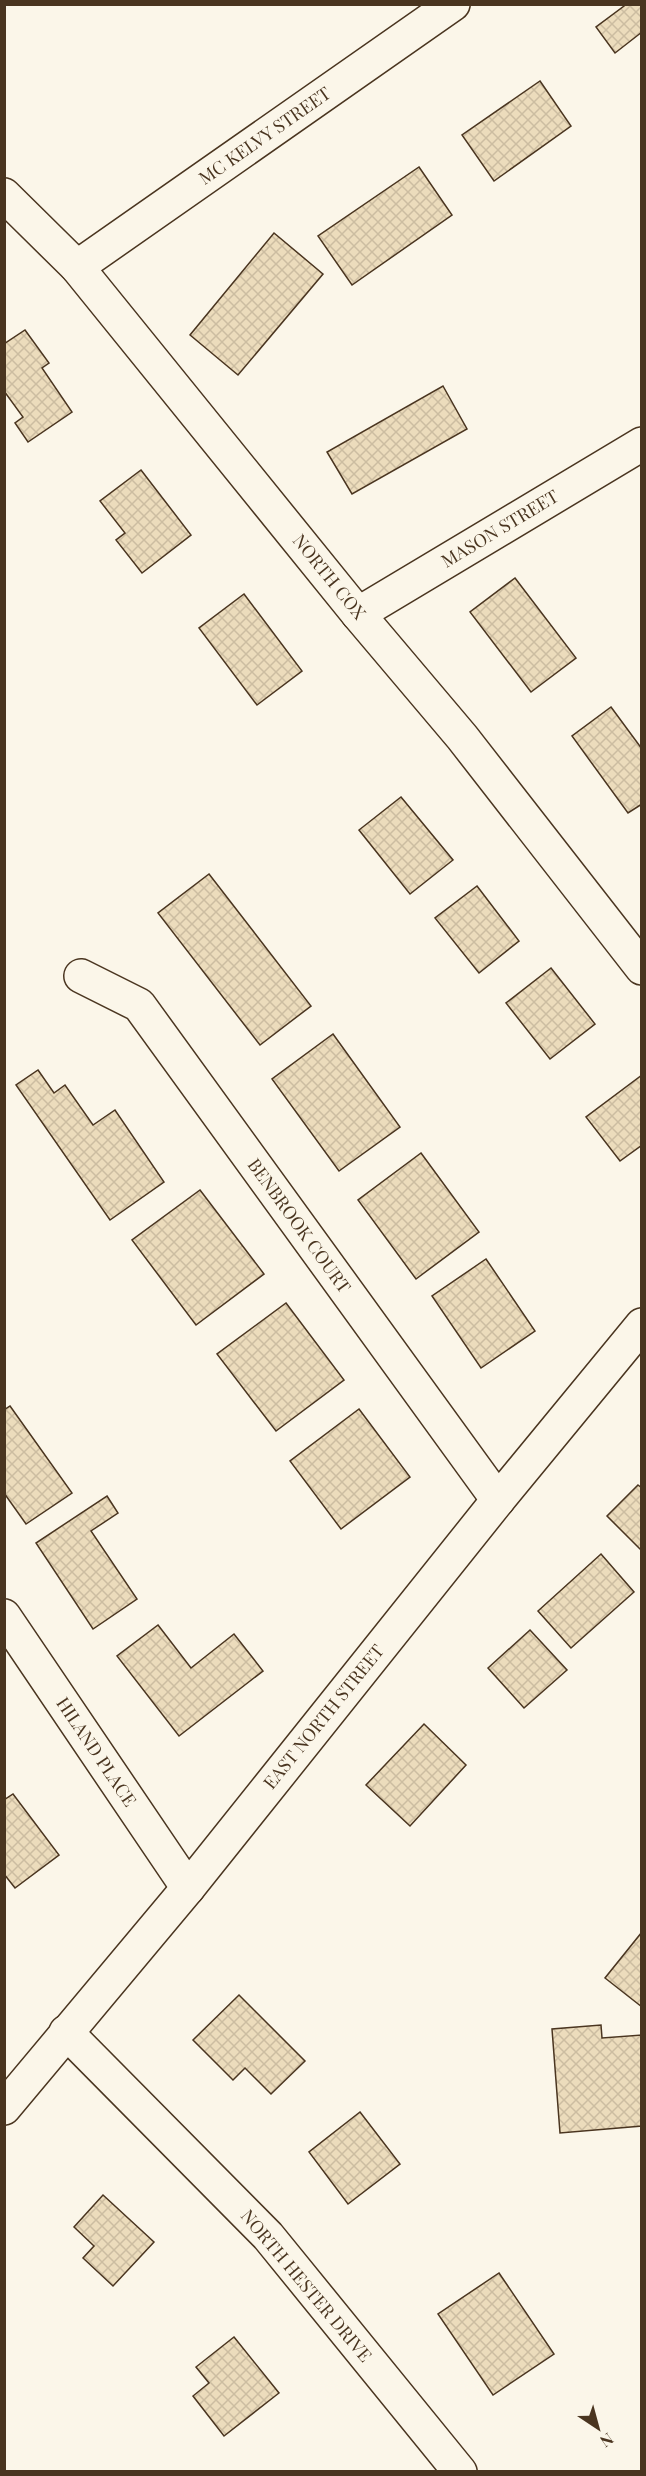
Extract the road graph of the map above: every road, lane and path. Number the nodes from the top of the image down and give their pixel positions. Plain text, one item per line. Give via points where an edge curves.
1 (453, 4) edge
2 (4, 195) edge
3 (76, 267) junction
4 (642, 444) edge
5 (358, 614) junction
6 (642, 968) edge
7 (81, 976) dead end
8 (642, 1325) edge
9 (498, 1500) junction
10 (4, 1616) edge
11 (188, 1888) junction
12 (66, 2032) junction
13 (4, 2108) edge
14 (460, 2472) edge

1 - 3 street, MC KELVY STREET
2 - 3 street, NORTH COX
3 - 5 street, NORTH COX
4 - 5 street, MASON STREET
5 - 6 street, NORTH COX via 462,737
7 - 9 street, BENBROOK COURT via 139,1005
8 - 9 street, EAST NORTH STREET
9 - 11 street, EAST NORTH STREET
10 - 11 street, HILAND PLACE
11 - 12 street, EAST NORTH STREET
12 - 13 street, EAST NORTH STREET
12 - 14 street, NORTH HESTER DRIVE via 268,2236

